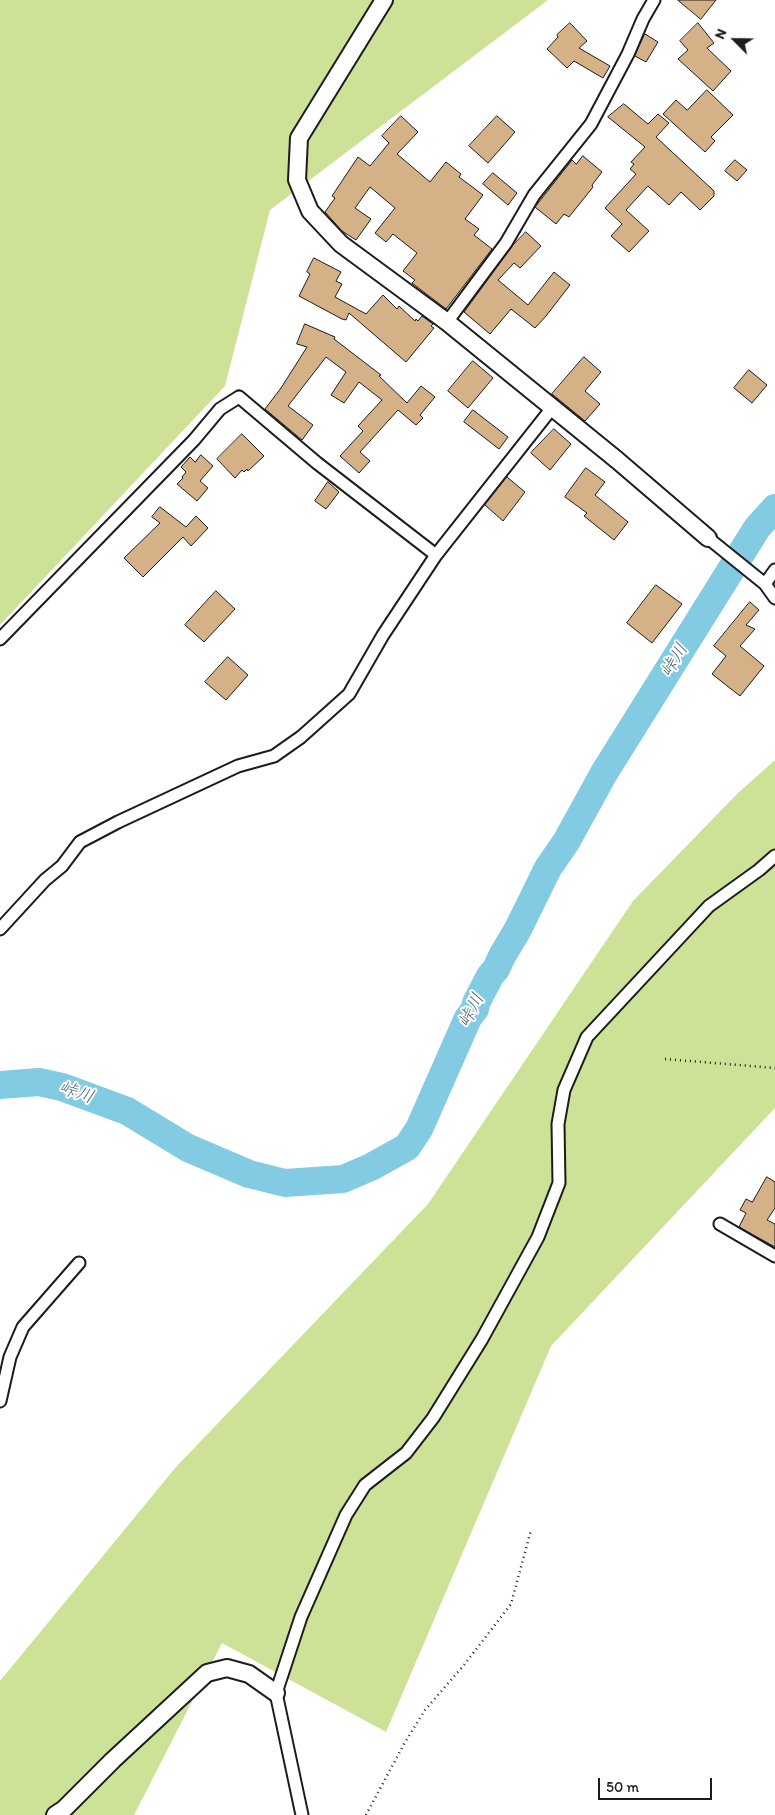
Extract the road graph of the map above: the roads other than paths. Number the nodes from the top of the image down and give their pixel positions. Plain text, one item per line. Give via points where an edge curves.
1 (384, 0) edge
2 (654, 0) edge
3 (447, 322) junction
4 (552, 408) junction
5 (708, 538) joint
6 (436, 555) junction
7 (775, 570) edge
8 (765, 584) junction
9 (775, 598) edge
10 (0, 639) edge
11 (775, 856) edge
12 (0, 929) edge
13 (720, 1224) dead end
14 (775, 1256) edge
15 (79, 1263) dead end
16 (0, 1401) edge
17 (276, 1693) junction
18 (55, 1815) edge
19 (302, 1815) edge

1 - 3 street via 299,138 297,180 310,211 341,244
2 - 3 street via 591,124 534,194 506,243
3 - 4 street
4 - 5 street
4 - 6 street
5 - 8 street
6 - 10 street via 317,463 239,396 220,410
6 - 12 street via 383,635 350,694 301,737 274,756 238,766 80,842 62,866 44,880
7 - 8 street
8 - 9 street
11 - 17 street via 709,906 587,1037 564,1090 558,1124 559,1183 538,1237 482,1339 433,1418 406,1453 365,1485 346,1515 301,1617
13 - 14 street
15 - 16 street via 23,1327 10,1357
17 - 18 street via 249,1674 227,1668 206,1673
17 - 19 street

